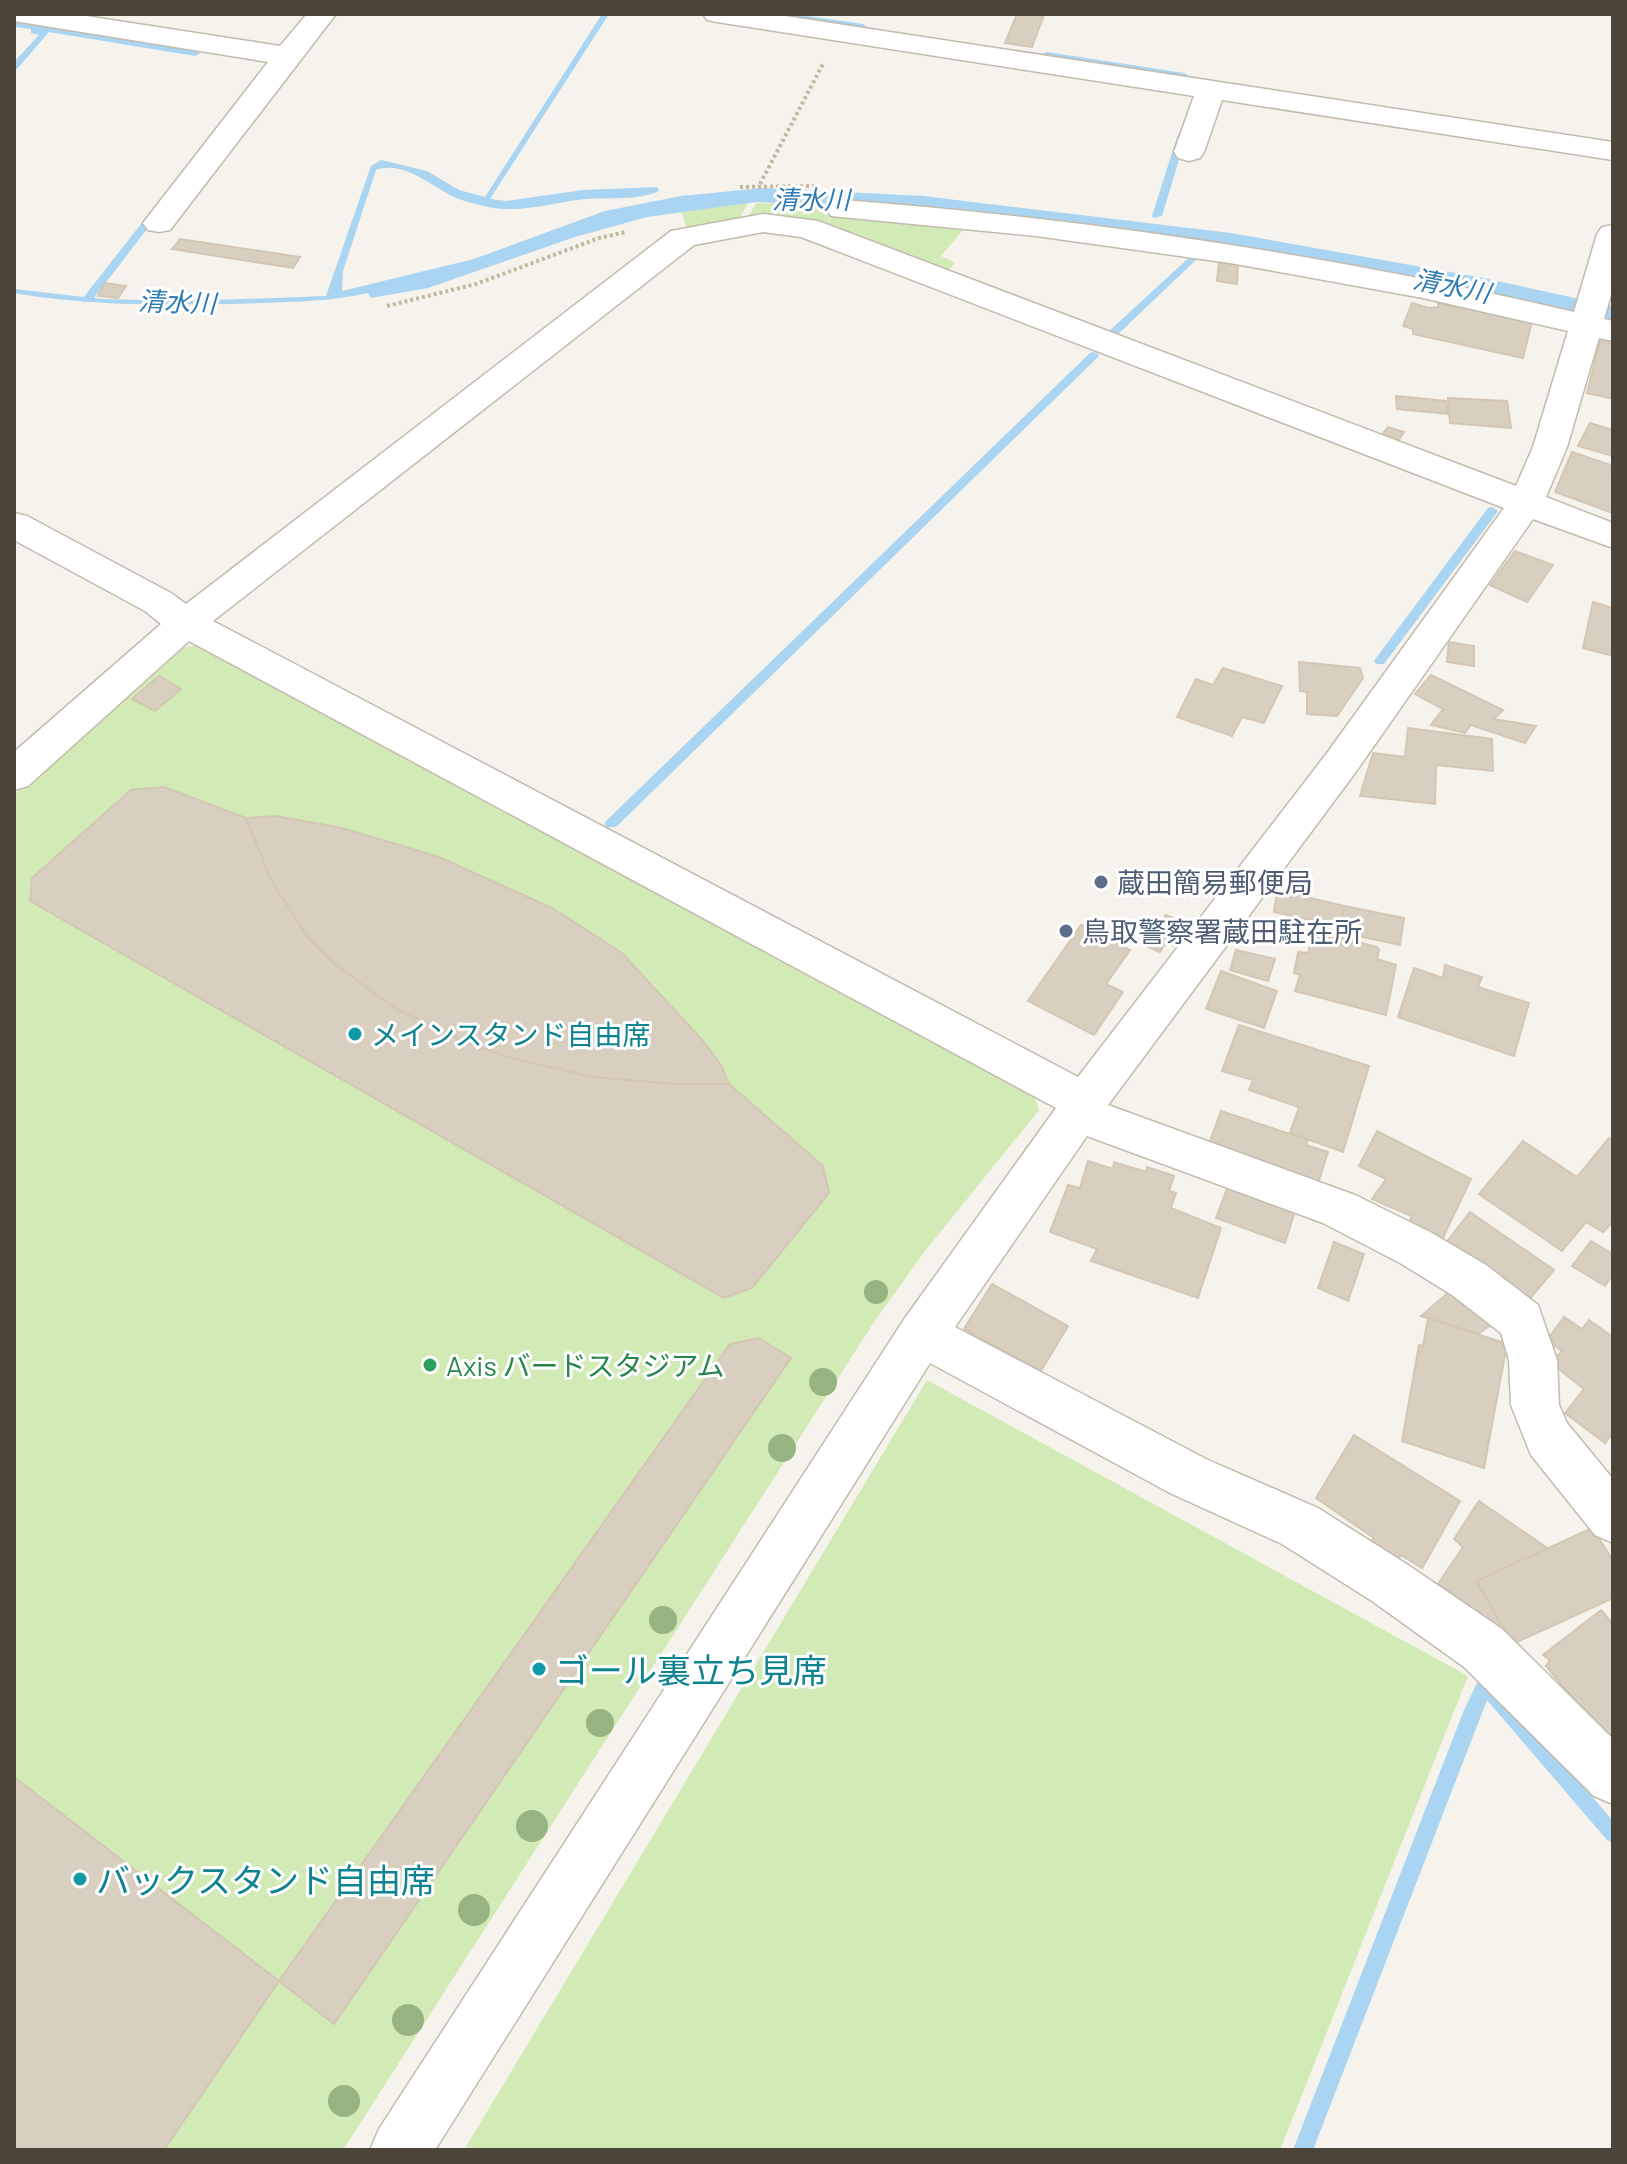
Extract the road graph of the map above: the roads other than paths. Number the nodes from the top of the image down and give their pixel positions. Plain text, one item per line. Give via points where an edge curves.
1 (20, 14) edge
2 (322, 14) edge
3 (717, 14) edge
4 (882, 26) edge
5 (287, 56) junction
6 (1211, 90) junction
7 (1613, 151) edge
8 (1189, 152) dead end
9 (842, 209) dead end
10 (159, 223) dead end
11 (1613, 234) edge
12 (1600, 328) edge
13 (1525, 504) junction
14 (14, 525) edge
15 (1613, 536) edge
16 (186, 623) junction
17 (14, 775) edge
18 (1081, 1107) junction
19 (922, 1334) junction
20 (1613, 1518) edge
21 (1613, 1777) edge
22 (400, 2150) edge

1 - 5 street
2 - 5 street
3 - 4 street via 840,33
4 - 6 street
5 - 10 street
6 - 7 street
6 - 8 street
9 - 12 street via 1195,248
11 - 12 street
12 - 13 street
13 - 15 street
13 - 16 street via 807,228 763,223 683,239
13 - 18 street via 1341,763
14 - 16 street via 158,602
16 - 17 street
16 - 18 street
18 - 19 street
18 - 20 street via 1339,1209 1469,1280 1521,1320 1533,1360 1535,1405 1548,1438
19 - 21 street via 1188,1476 1300,1526 1390,1583 1483,1648
19 - 22 street

